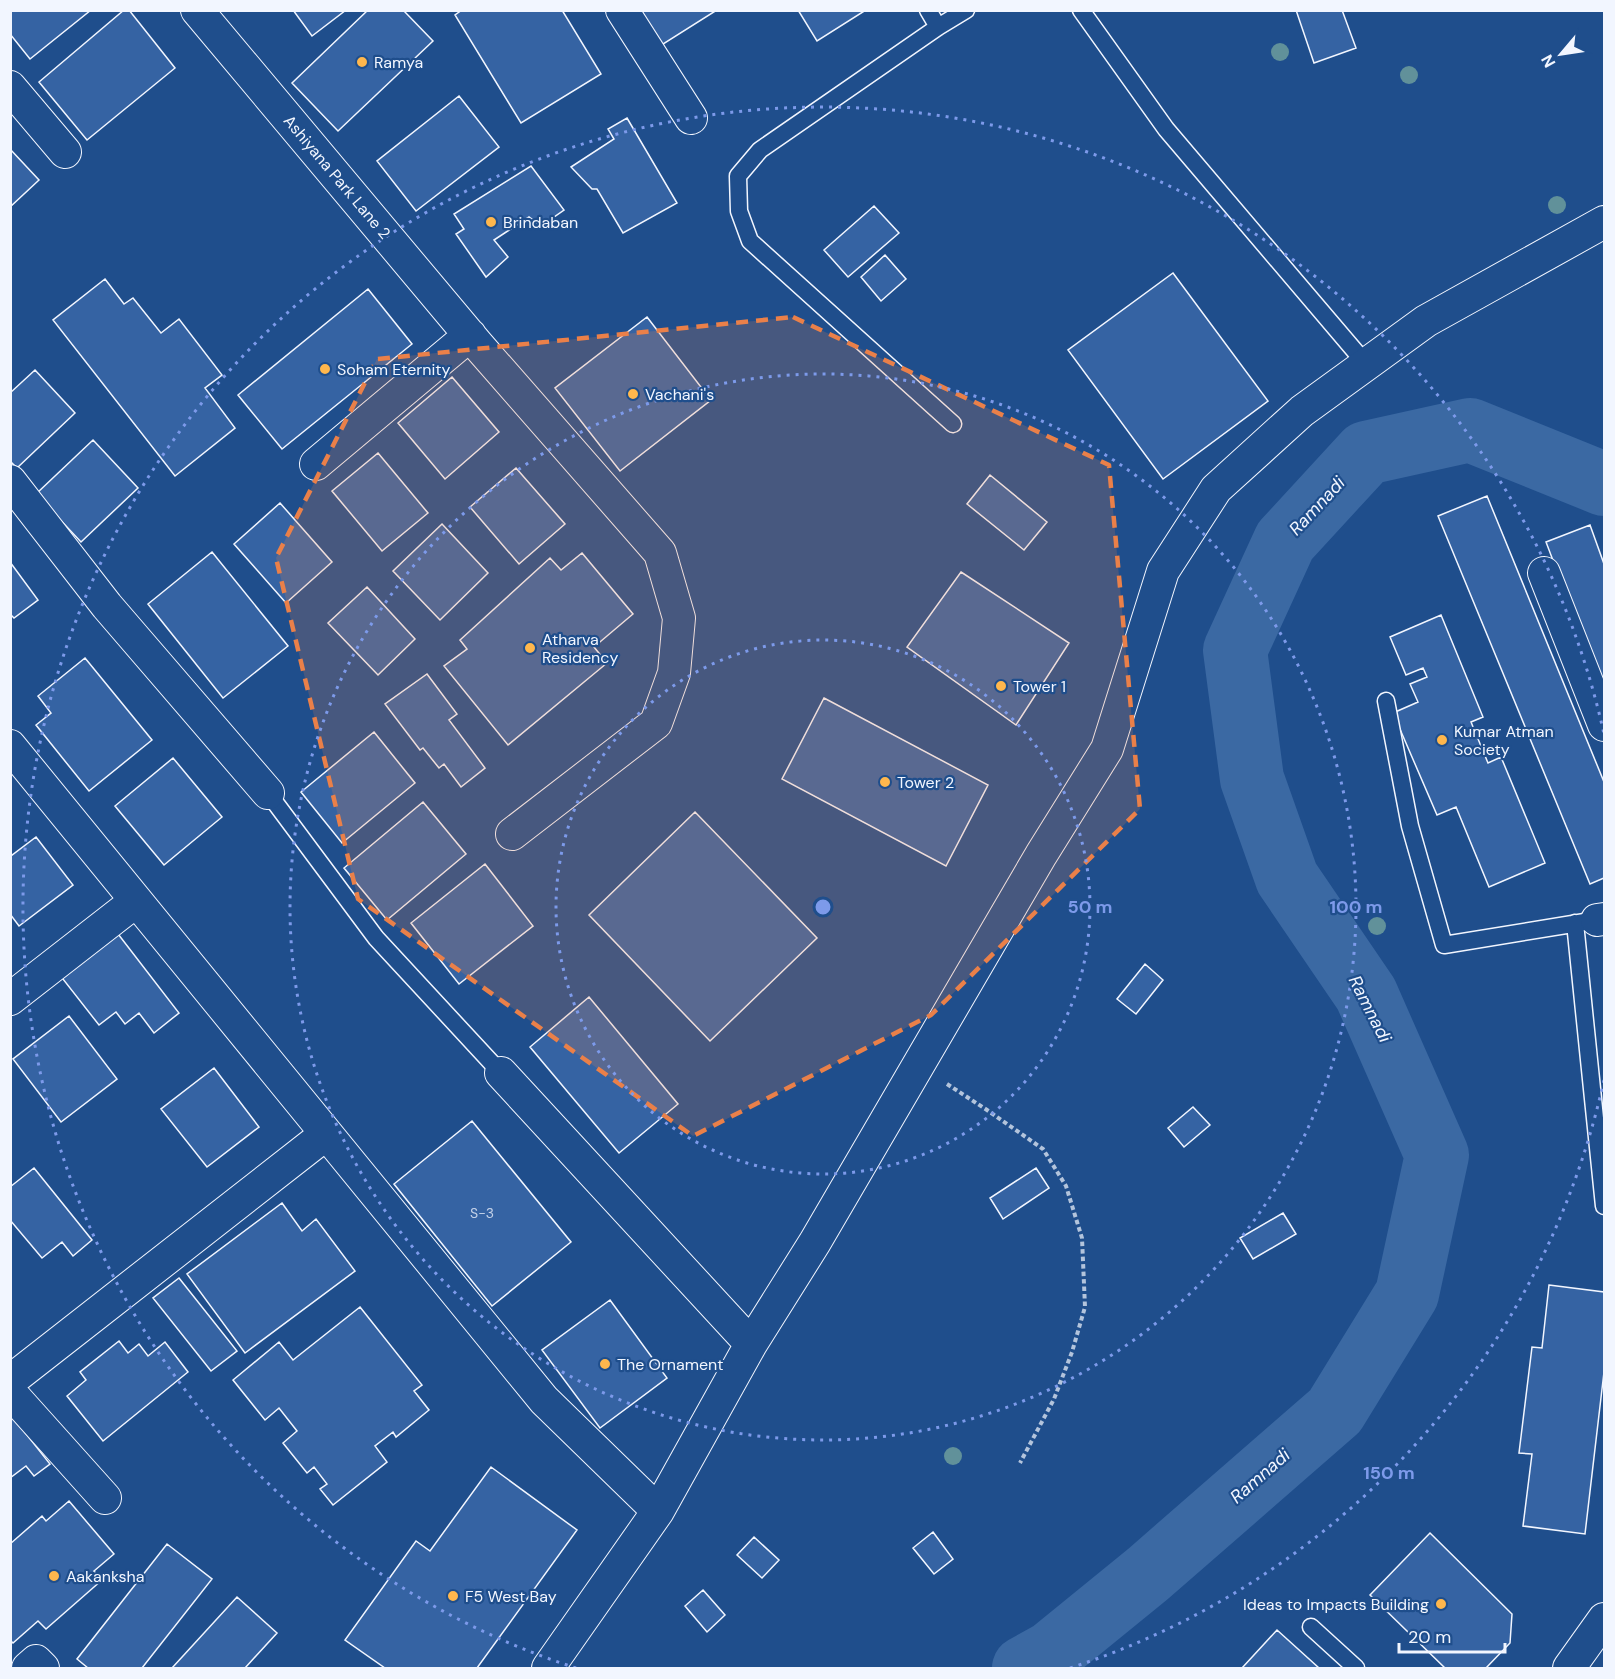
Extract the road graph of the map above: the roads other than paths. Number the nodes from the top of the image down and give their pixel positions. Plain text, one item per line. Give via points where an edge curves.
1 (197, 10) edge
2 (622, 10) edge
3 (928, 10) edge
4 (966, 10) edge
5 (1081, 10) edge
6 (938, 27) junction
7 (10, 87) edge
8 (691, 118) dead end
9 (65, 152) dead end
10 (1605, 222) edge
11 (474, 340) junction
12 (1366, 364) junction
13 (953, 424) dead end
14 (316, 464) dead end
15 (10, 482) edge
16 (1544, 573) dead end
17 (1386, 700) dead end
18 (1605, 725) edge
19 (10, 746) edge
20 (268, 793) joint
21 (513, 834) dead end
22 (136, 901) junction
23 (1592, 920) edge
24 (10, 999) edge
25 (501, 1073) joint
26 (326, 1134) junction
27 (1605, 1206) edge
28 (750, 1344) junction
29 (10, 1381) edge
30 (10, 1392) edge
31 (105, 1498) dead end
32 (658, 1511) junction
33 (1605, 1619) edge
34 (1311, 1627) dead end
35 (28, 1668) edge
36 (43, 1668) edge
37 (548, 1668) edge
38 (1356, 1668) edge
39 (1569, 1668) edge

1 - 11 street, Ashiyana Park Lane 2
2 - 8 street
3 - 6 lane
4 - 6 lane
5 - 12 lane via 1166,129
6 - 13 lane via 760,150 738,176 739,211 750,241
7 - 9 street
10 - 12 street via 1426,321
11 - 14 street
11 - 21 street, Ashiyana Park Lane 2 via 660,553 680,618 674,673 656,723
12 - 28 street via 1302,411 1216,489 1163,571 1107,749 815,1242
15 - 20 street via 107,606
16 - 18 street
17 - 23 lane via 1410,826 1444,945
19 - 22 street
20 - 25 lane via 376,938
22 - 24 street
22 - 26 street
23 - 27 lane
25 - 28 street
26 - 29 street
26 - 32 street via 544,1400
28 - 32 street
30 - 31 street
32 - 37 street
33 - 39 street
34 - 38 lane
35 - 36 street via 36,1661

